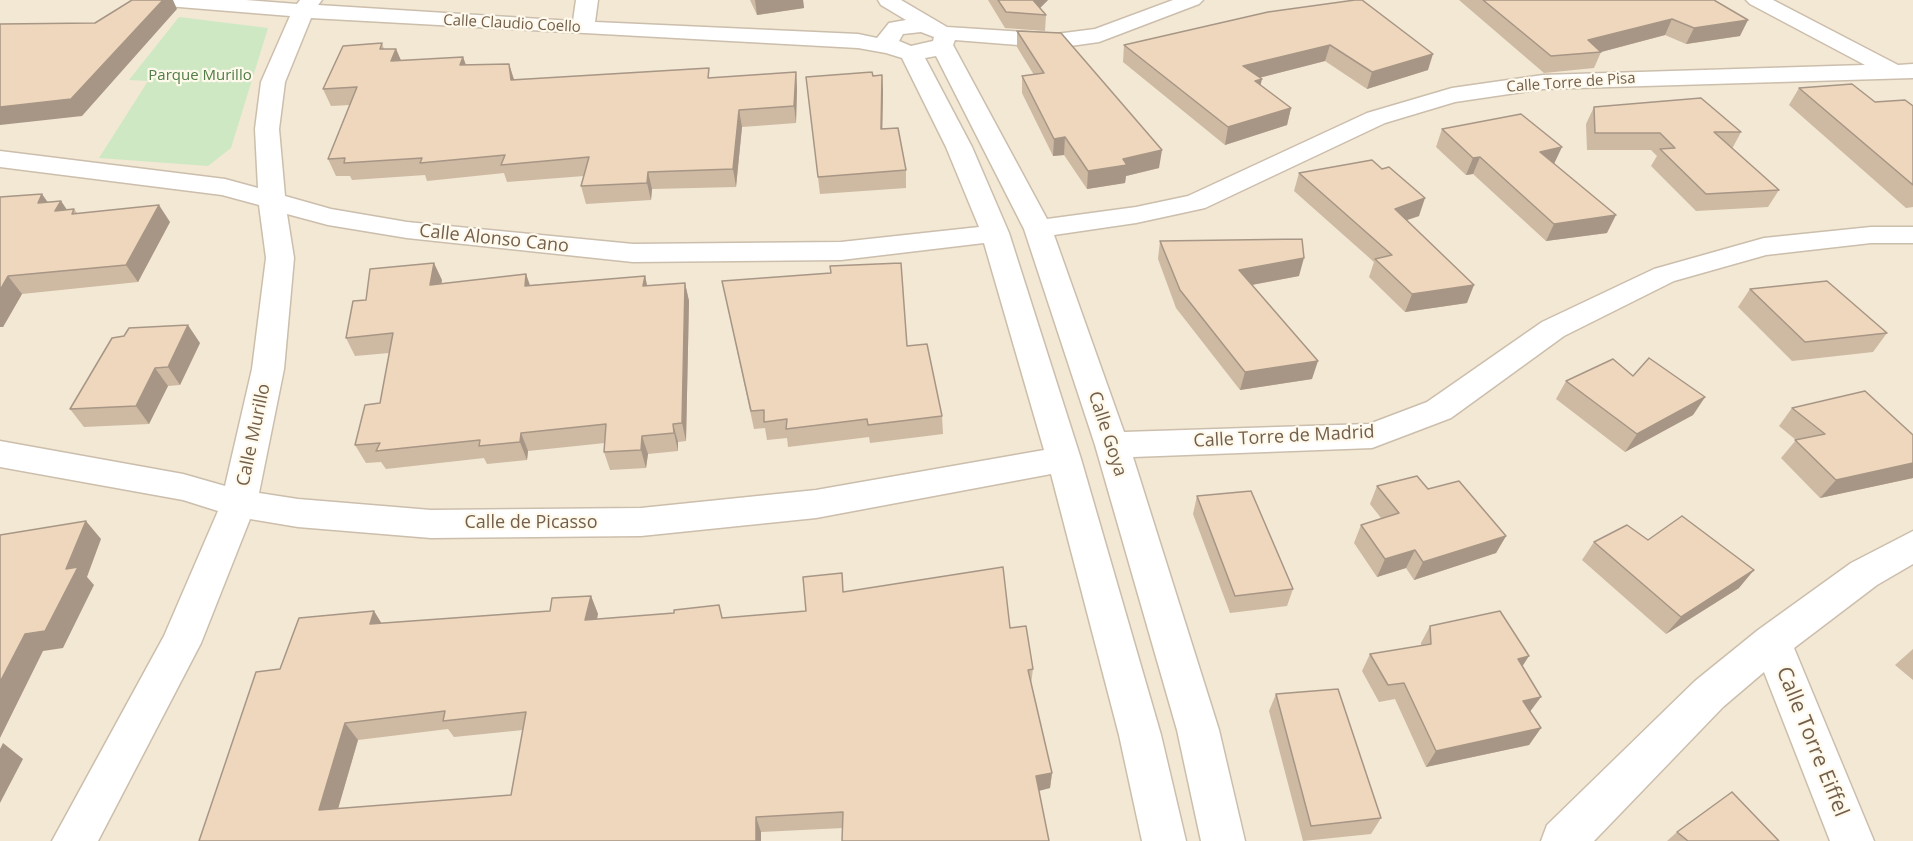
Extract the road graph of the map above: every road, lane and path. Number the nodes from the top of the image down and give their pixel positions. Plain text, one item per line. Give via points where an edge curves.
1 (167, 0) edge
2 (587, 0) edge
3 (887, 0) edge
4 (1192, 0) edge
5 (1757, 0) edge
6 (307, 6) edge
7 (583, 28) junction
8 (916, 38) junction
9 (1902, 70) edge
10 (1913, 84) edge
11 (0, 159) edge
12 (272, 200) junction
13 (1038, 229) junction
14 (994, 233) junction
15 (1913, 235) edge
16 (1112, 446) junction
17 (0, 454) edge
18 (1064, 459) junction
19 (239, 503) junction
20 (1913, 546) edge
21 (1772, 642) junction
22 (74, 841) edge
23 (1164, 841) edge
24 (1223, 841) edge
25 (1563, 841) edge
26 (1852, 841) edge

1 - 6 street, Calle Claudio Coello
2 - 7 street
3 - 8 street, Calle Goya
3 - 8 street, Calle Goya
4 - 8 street, Calle Claudio Coello via 1099,35 1056,41
5 - 9 street
6 - 7 street, Calle Claudio Coello
6 - 12 street, Calle Murillo via 273,82 267,129
7 - 8 street, Calle Claudio Coello via 858,41
8 - 13 street, Calle Goya
8 - 14 street, Calle Goya
9 - 10 street
9 - 13 street, Calle Torre de Pisa via 1542,82 1452,95 1376,118 1196,202
11 - 12 street, Calle Alonso Cano via 225,187
12 - 14 street, Calle Alonso Cano via 328,217 407,230 633,253 841,250
12 - 19 street, Calle Murillo via 280,258 268,369
13 - 16 street, Calle Goya
14 - 18 street, Calle Goya
15 - 16 street, Calle Torre de Madrid via 1871,235 1764,246 1664,275 1553,328 1439,410 1372,436
16 - 24 street, Calle Goya via 1198,730
17 - 19 street, Calle de Picasso via 183,487
18 - 19 street, Calle de Picasso via 816,504 641,522 431,524 298,513
18 - 23 street, Calle Goya via 1140,735
19 - 22 street, Calle Murillo via 181,643
20 - 21 street via 1864,574
21 - 25 street via 1709,694
21 - 26 street, Calle Torre Eiffel

